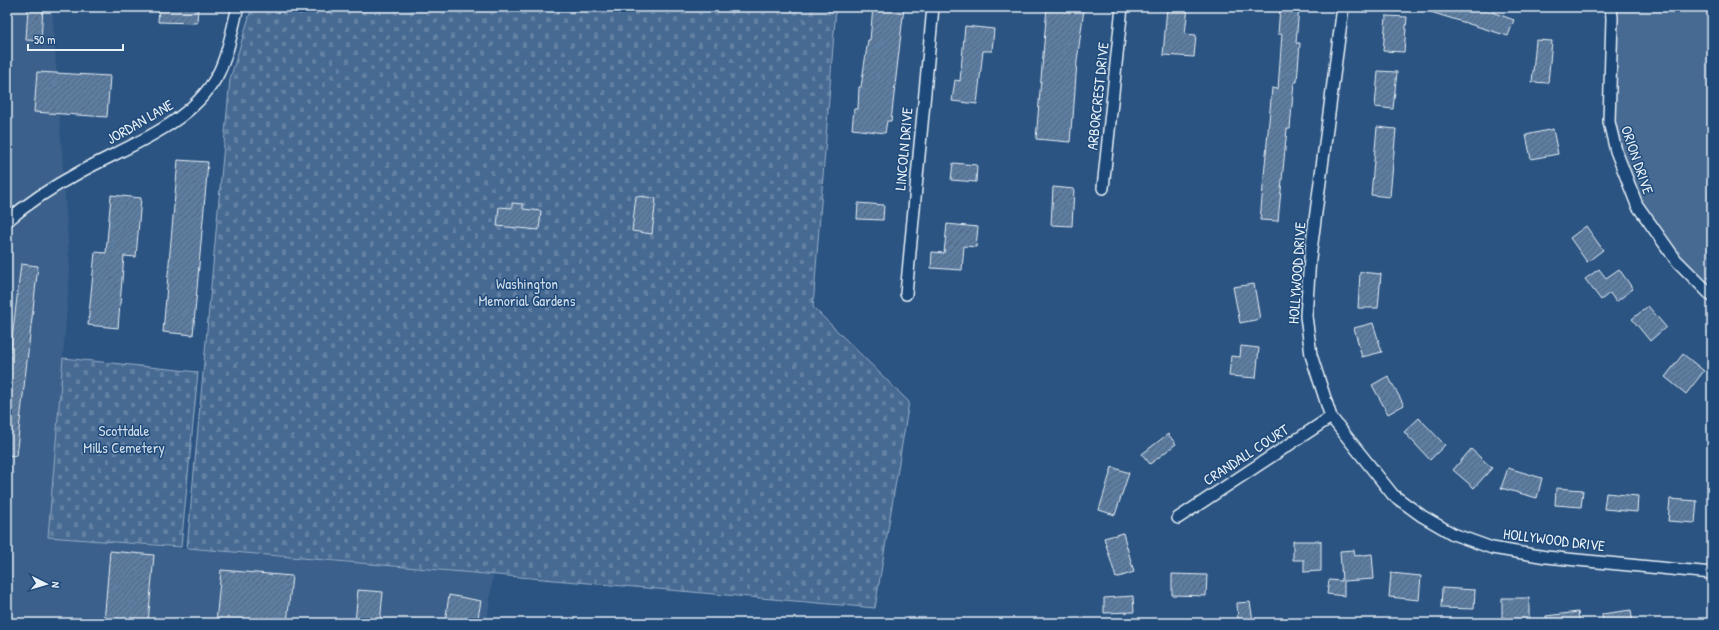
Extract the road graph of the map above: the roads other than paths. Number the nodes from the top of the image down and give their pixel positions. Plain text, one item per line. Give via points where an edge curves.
1 (238, 7) edge
2 (933, 7) edge
3 (1122, 7) edge
4 (1343, 7) edge
5 (1611, 7) edge
6 (1103, 188) dead end
7 (7, 221) edge
8 (906, 294) dead end
9 (1712, 296) edge
10 (1331, 417) junction
11 (1178, 518) dead end
12 (1712, 573) edge

1 - 7 street, JORDAN LANE via 217,76 187,112 149,136 79,172 29,203
2 - 8 street, LINCOLN DRIVE
3 - 6 street, ARBORCREST DRIVE
4 - 10 street, HOLLYWOOD DRIVE via 1310,258 1306,316 1311,355
5 - 9 street, ORION DRIVE via 1609,122 1616,151 1637,205 1676,260
10 - 11 street, CRANDALL COURT
10 - 12 street, HOLLYWOOD DRIVE via 1393,494 1422,516 1453,534 1492,548 1546,557

